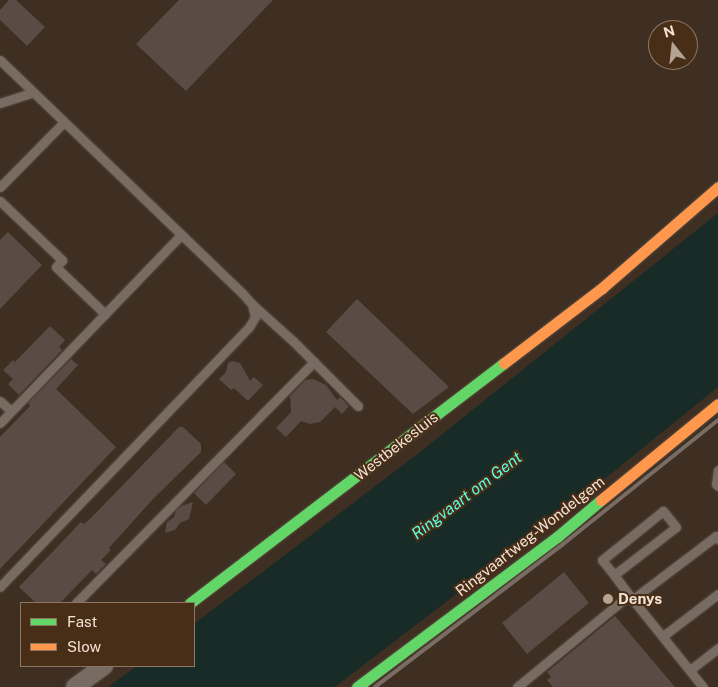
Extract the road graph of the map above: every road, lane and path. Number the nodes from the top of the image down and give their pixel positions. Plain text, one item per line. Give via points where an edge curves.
1 (0, 60) edge
2 (33, 92) junction
3 (0, 103) edge
4 (64, 122) junction
5 (0, 187) edge
6 (718, 187) edge
7 (0, 201) edge
8 (181, 234) junction
9 (252, 304) junction
10 (105, 314) junction
11 (314, 362) junction
12 (0, 400) edge
13 (718, 404) edge
14 (358, 406) dead end
15 (11, 412) junction
16 (0, 423) edge
17 (718, 470) edge
18 (718, 486) edge
19 (718, 538) edge
20 (614, 575) junction
21 (0, 587) edge
22 (718, 594) edge
23 (631, 597) junction
24 (77, 602) edge
25 (191, 602) edge
26 (663, 636) junction
27 (718, 648) edge
28 (103, 667) edge
29 (690, 670) junction
30 (75, 687) edge
31 (356, 687) edge
32 (517, 687) edge
33 (703, 687) edge

1 - 2 lane
2 - 3 lane
2 - 4 lane
4 - 5 lane
4 - 8 lane
6 - 25 street, Westbekesluis via 602,288
7 - 10 lane via 62,260 56,267
8 - 9 lane
8 - 10 lane
9 - 11 lane
9 - 21 lane via 255,317 250,327
10 - 15 lane
11 - 14 lane
11 - 24 lane
12 - 15 lane
13 - 31 street, Ringvaartweg-Wondelgem via 556,537
15 - 16 lane
17 - 18 lane
19 - 23 lane via 716,536
20 - 20 lane via 602,560 663,511 676,527
20 - 23 lane
22 - 26 lane
23 - 26 lane
23 - 32 lane
26 - 29 lane
27 - 29 lane
28 - 30 street
29 - 33 lane

